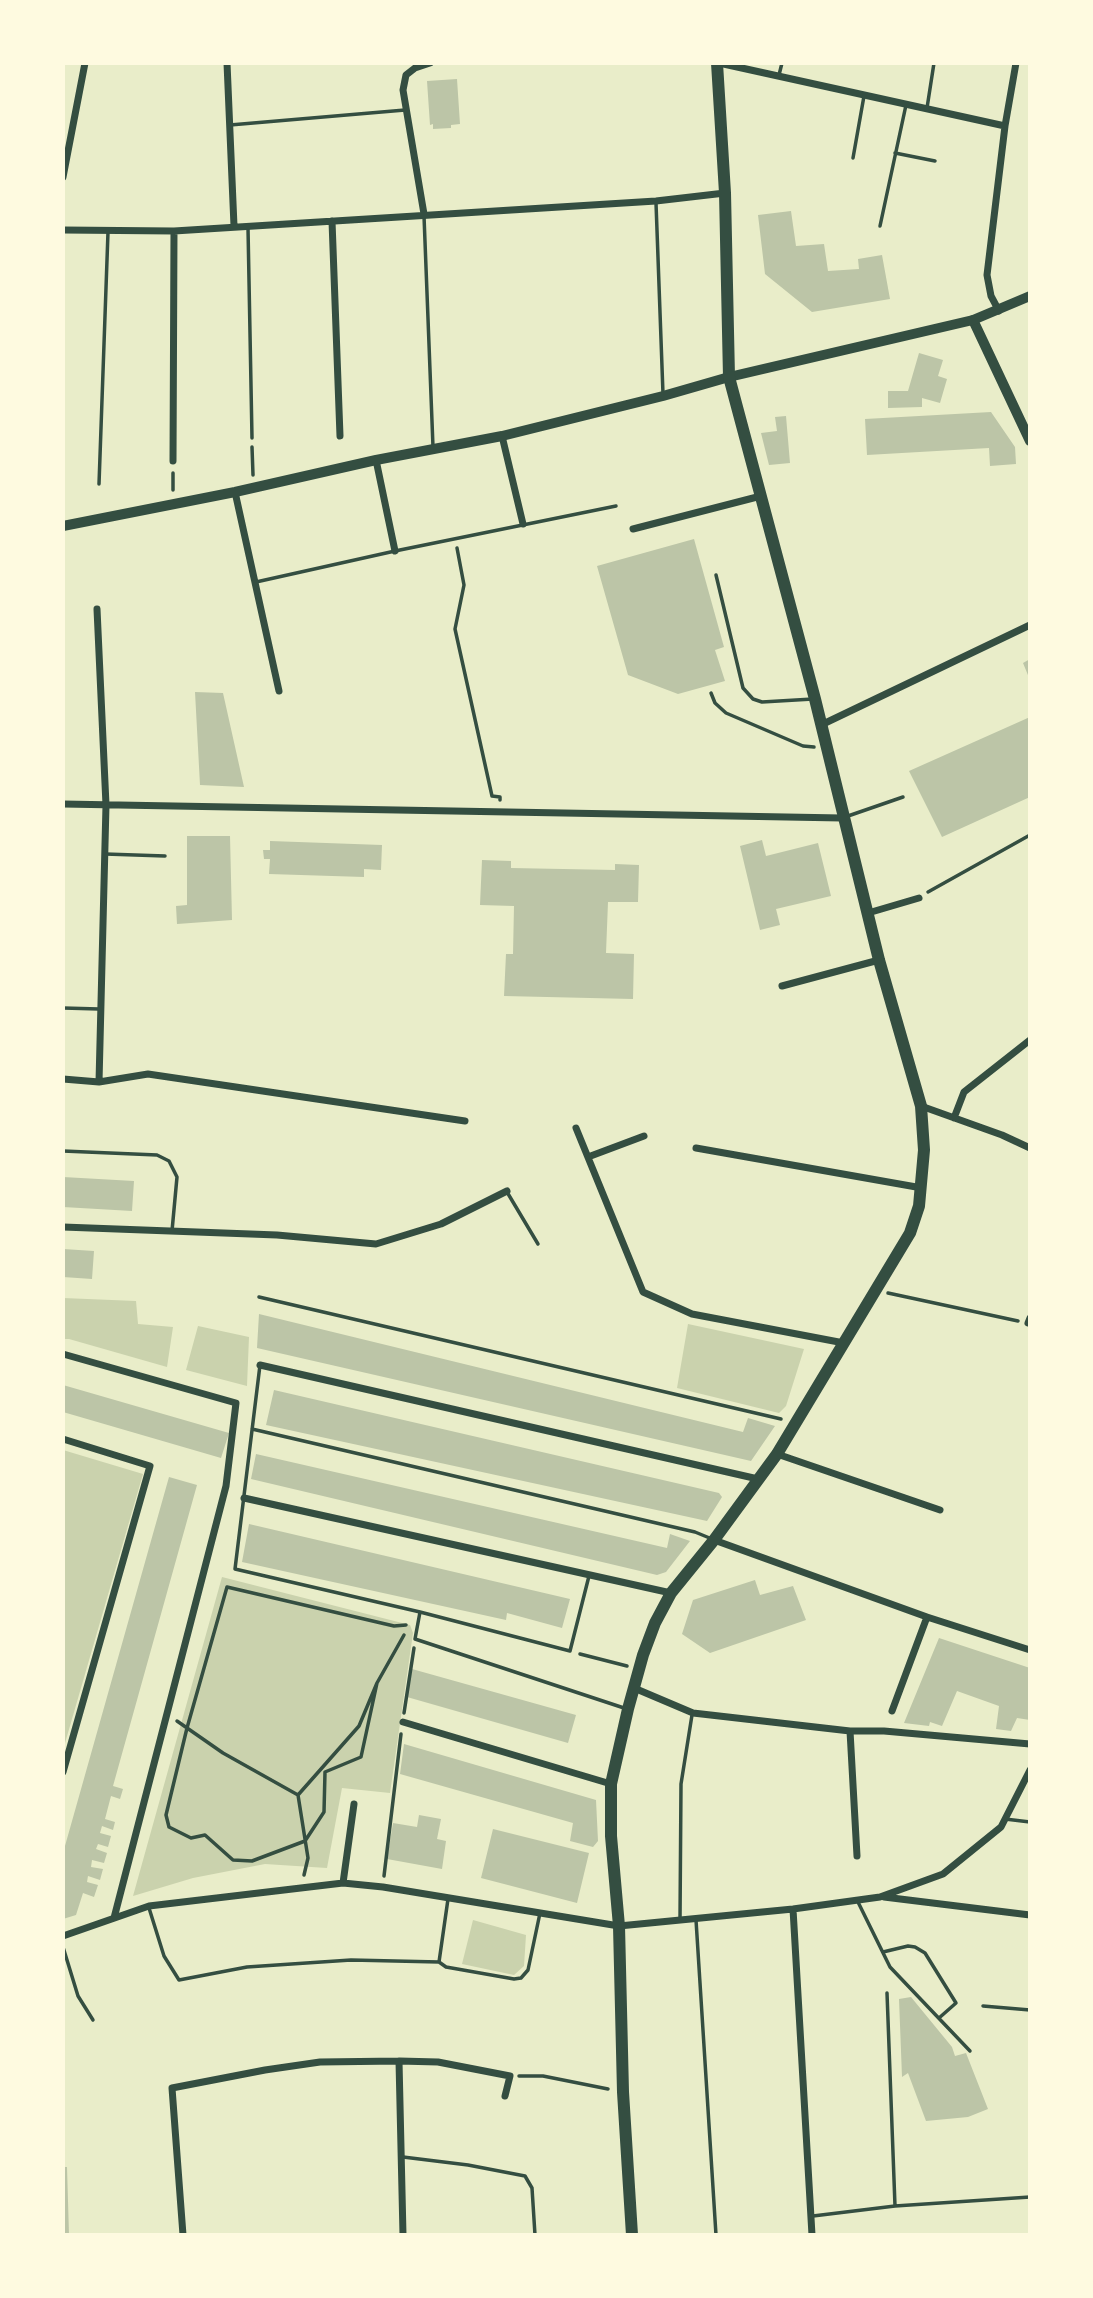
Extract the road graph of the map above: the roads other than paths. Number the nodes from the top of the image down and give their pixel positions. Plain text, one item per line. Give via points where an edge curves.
1 (85, 63) edge
2 (227, 63) edge
3 (430, 63) edge
4 (718, 63) edge
5 (782, 63) edge
6 (934, 63) edge
7 (1016, 63) edge
8 (414, 65) edge
9 (779, 76) junction
10 (864, 94) junction
11 (906, 103) junction
12 (927, 108) junction
13 (405, 110) junction
14 (230, 125) junction
15 (1005, 126) junction
16 (895, 153) junction
17 (853, 158) dead end
18 (934, 161) dead end
19 (63, 177) edge
20 (725, 193) junction
21 (656, 201) junction
22 (424, 214) junction
23 (332, 221) junction
24 (233, 226) junction
25 (248, 226) junction
26 (880, 226) dead end
27 (63, 230) edge
28 (108, 230) junction
29 (174, 230) junction
30 (1030, 296) edge
31 (999, 310) junction
32 (973, 320) junction
33 (729, 377) junction
34 (663, 396) junction
35 (340, 436) dead end
36 (502, 436) junction
37 (252, 438) road end
38 (1030, 441) edge
39 (433, 449) junction
40 (376, 460) junction
41 (173, 461) road end
42 (99, 484) dead end
43 (235, 492) junction
44 (761, 496) junction
45 (616, 506) dead end
46 (523, 524) junction
47 (63, 526) edge
48 (633, 529) dead end
49 (395, 551) junction
50 (716, 575) dead end
51 (256, 582) junction
52 (97, 608) dead end
53 (1030, 625) edge
54 (279, 691) dead end
55 (815, 699) junction
56 (821, 725) junction
57 (903, 797) dead end
58 (63, 804) edge
59 (106, 805) junction
60 (842, 818) junction
61 (105, 854) junction
62 (165, 856) dead end
63 (919, 898) road end
64 (868, 913) junction
65 (879, 960) junction
66 (782, 986) dead end
67 (63, 1009) edge
68 (102, 1009) junction
69 (1030, 1040) edge
70 (63, 1079) edge
71 (99, 1082) junction
72 (921, 1106) junction
73 (954, 1118) junction
74 (465, 1121) dead end
75 (576, 1128) dead end
76 (644, 1136) dead end
77 (696, 1147) dead end
78 (1030, 1148) edge
79 (63, 1151) edge
80 (588, 1157) junction
81 (922, 1188) junction
82 (507, 1191) joint
83 (63, 1227) edge
84 (172, 1232) junction
85 (538, 1244) dead end
86 (844, 1343) junction
87 (63, 1354) edge
88 (260, 1365) joint
89 (252, 1429) junction
90 (63, 1439) edge
91 (777, 1454) junction
92 (758, 1479) junction
93 (244, 1498) junction
94 (940, 1510) dead end
95 (714, 1540) junction
96 (589, 1574) junction
97 (671, 1592) junction
98 (420, 1612) junction
99 (927, 1617) junction
100 (1030, 1650) edge
101 (634, 1688) junction
102 (628, 1709) junction
103 (892, 1711) dead end
104 (692, 1713) junction
105 (403, 1722) road end
106 (850, 1731) junction
107 (1030, 1744) edge
108 (1030, 1770) edge
109 (63, 1772) edge
110 (611, 1784) junction
111 (354, 1804) dead end
112 (1005, 1819) junction
113 (1030, 1822) edge
114 (857, 1856) dead end
115 (343, 1883) junction
116 (880, 1897) junction
117 (448, 1899) junction
118 (857, 1899) junction
119 (149, 1906) junction
120 (793, 1909) junction
121 (540, 1913) junction
122 (1030, 1915) edge
123 (114, 1918) junction
124 (696, 1918) junction
125 (680, 1921) junction
126 (619, 1926) junction
127 (63, 1936) edge
128 (63, 1947) edge
129 (883, 1952) junction
130 (439, 1962) junction
131 (887, 1993) dead end
132 (983, 2006) dead end
133 (1030, 2010) edge
134 (939, 2018) junction
135 (93, 2020) dead end
136 (970, 2051) dead end
137 (399, 2060) junction
138 (505, 2096) dead end
139 (401, 2156) junction
140 (1030, 2197) edge
141 (895, 2206) junction
142 (811, 2216) junction
143 (183, 2235) edge
144 (402, 2235) edge
145 (535, 2235) edge
146 (632, 2235) edge
147 (716, 2235) edge
148 (811, 2235) edge

1 - 19 street
2 - 14 street
3 - 8 street
4 - 9 street
4 - 20 main road
5 - 9 lane
6 - 12 lane
7 - 15 street
8 - 13 street via 406,75
9 - 10 street
10 - 11 street
10 - 17 lane
11 - 12 street
11 - 16 lane
12 - 15 street
13 - 14 lane
13 - 22 street
14 - 24 street
15 - 31 street via 987,275
16 - 18 lane
16 - 26 lane
20 - 21 street
20 - 33 main road
21 - 22 street
21 - 34 lane
22 - 23 street
22 - 39 lane
23 - 25 street
23 - 35 street
24 - 25 street
24 - 29 street
25 - 37 lane
27 - 28 street
28 - 29 street
28 - 42 lane
29 - 41 street
30 - 31 main road
31 - 32 main road
32 - 33 main road
32 - 38 street
33 - 34 main road
33 - 44 main road
34 - 36 main road
36 - 39 main road
36 - 46 street
39 - 40 main road
40 - 43 main road
40 - 49 street
43 - 47 main road
43 - 51 street
44 - 48 street
44 - 55 main road
45 - 46 lane
46 - 49 lane
49 - 51 lane
50 - 55 lane via 743,688 762,702
51 - 54 street
52 - 59 street
53 - 56 street
55 - 56 main road
56 - 60 main road
57 - 60 lane
58 - 59 street
59 - 60 street
59 - 61 street
60 - 64 main road
61 - 62 lane
61 - 68 street
63 - 64 street
64 - 65 main road
65 - 66 street
65 - 72 main road
67 - 68 lane
68 - 71 street
69 - 73 street via 964,1092
70 - 71 street
71 - 74 street via 148,1074
72 - 73 street
72 - 81 main road
73 - 78 street
75 - 80 street
76 - 80 street
77 - 81 street
79 - 84 lane via 157,1155 169,1161 177,1177
80 - 86 street via 643,1292 692,1314
81 - 86 main road via 910,1233
82 - 84 street via 442,1224 376,1244
82 - 85 lane
83 - 84 street
86 - 91 main road
87 - 123 street via 236,1403 226,1486
88 - 89 lane
88 - 92 street
89 - 93 lane
89 - 95 lane
90 - 109 street via 150,1466
91 - 92 main road
91 - 94 street
92 - 95 main road
93 - 96 street
93 - 98 lane via 235,1569
95 - 97 main road
95 - 99 street
96 - 97 street
96 - 98 lane via 570,1651
97 - 101 main road via 655,1623
98 - 102 lane via 415,1639
99 - 100 street
99 - 103 street
101 - 102 main road
101 - 104 street
102 - 110 main road
104 - 106 street
104 - 125 lane via 681,1784
105 - 110 street
106 - 107 street
106 - 114 street
108 - 112 street
110 - 126 main road
111 - 115 street
112 - 113 lane
112 - 116 street via 1002,1827 943,1874
115 - 117 street
115 - 119 street
116 - 118 street
116 - 122 street
117 - 121 street
117 - 130 lane
118 - 120 street
118 - 129 lane
119 - 123 street
119 - 130 lane via 164,1956 179,1980 247,1967 351,1960
120 - 124 street
120 - 142 street
121 - 126 street
121 - 130 lane via 528,1970 521,1978 446,1967
123 - 127 street
124 - 125 street
124 - 147 lane
125 - 126 street
126 - 146 main road
128 - 135 lane via 78,1996
129 - 134 lane via 890,1967
129 - 134 lane via 908,1946 925,1953 956,2003
131 - 141 lane
132 - 133 lane
134 - 136 lane
137 - 138 street via 438,2062 510,2076
137 - 139 street
137 - 143 street via 320,2062 172,2088
139 - 144 street
139 - 145 lane via 524,2176 532,2188
140 - 141 lane
141 - 142 lane
142 - 148 street

